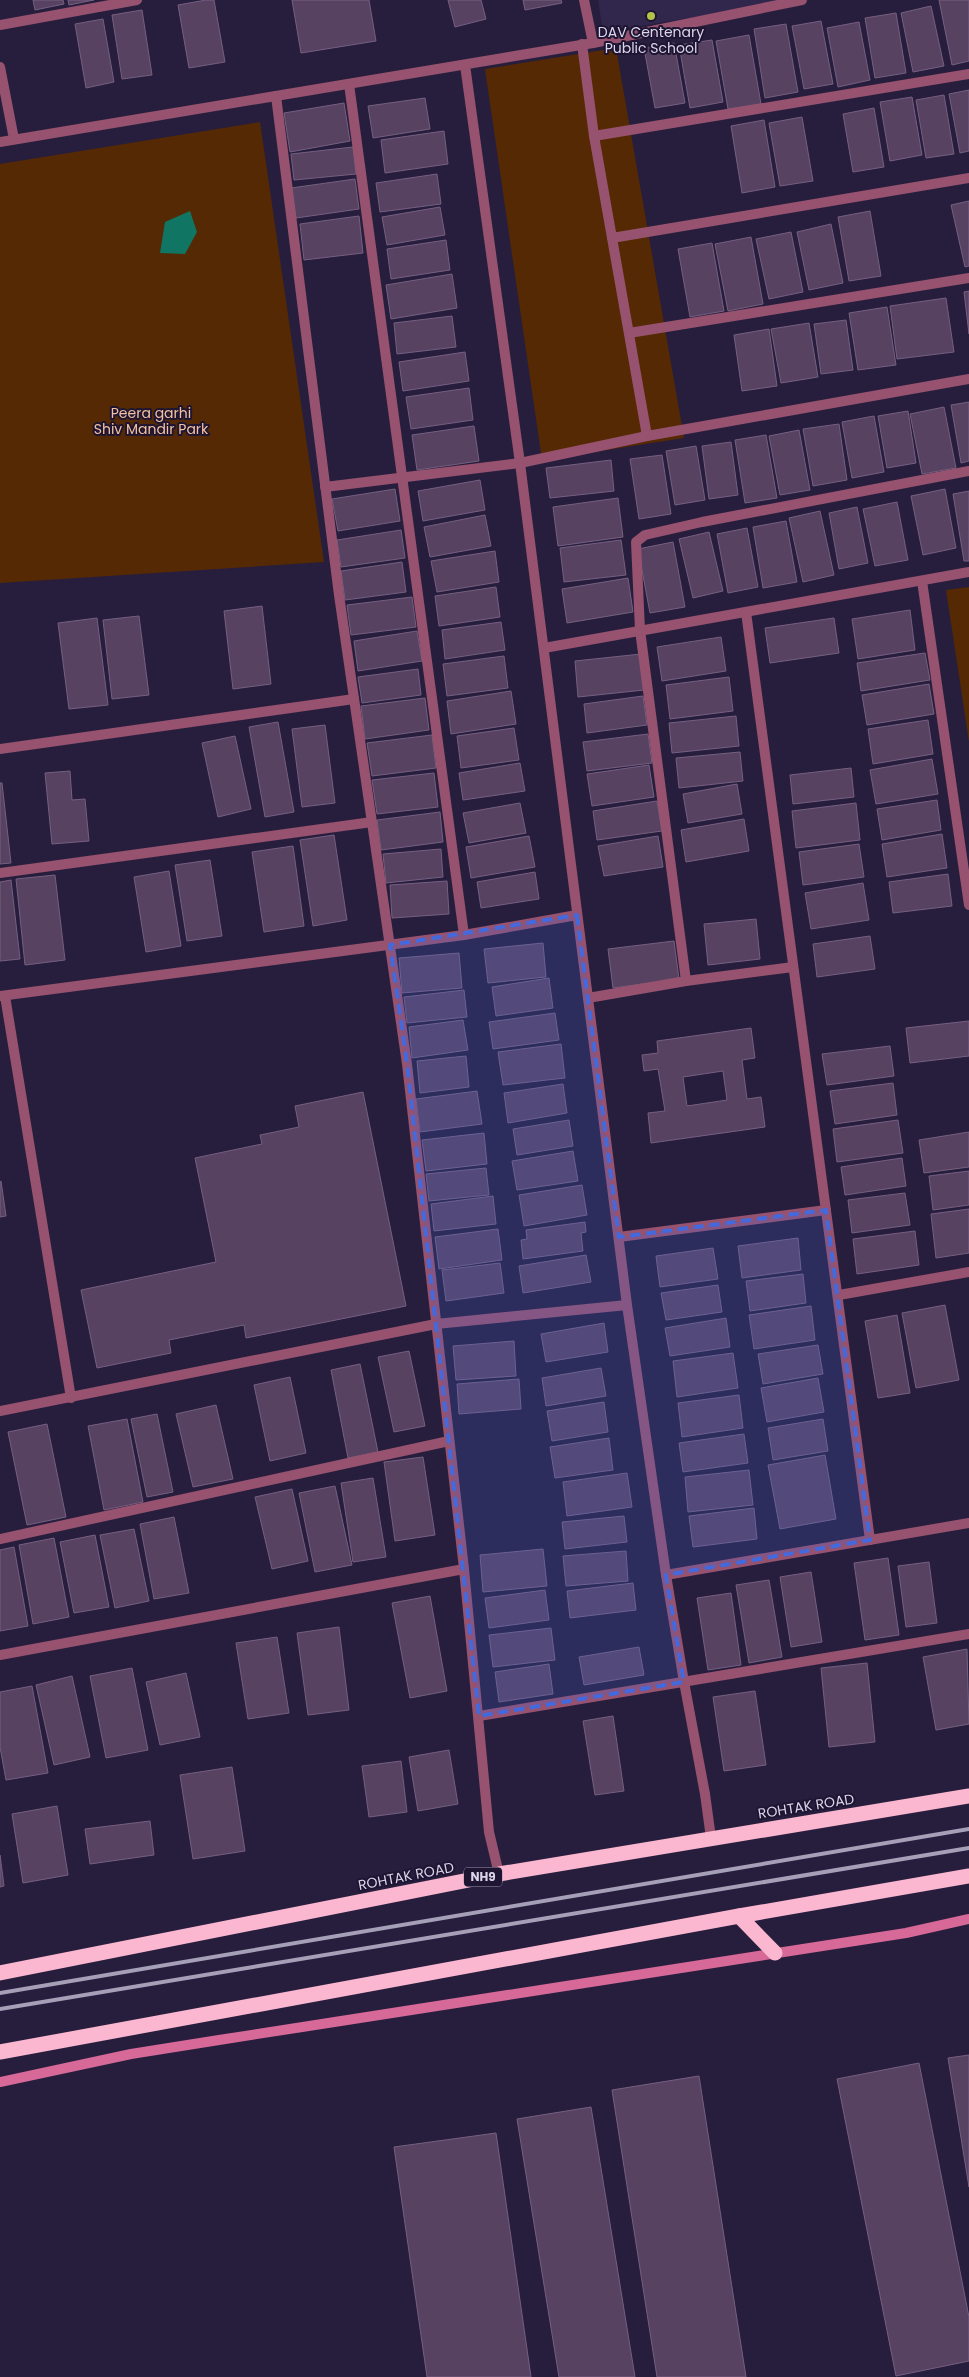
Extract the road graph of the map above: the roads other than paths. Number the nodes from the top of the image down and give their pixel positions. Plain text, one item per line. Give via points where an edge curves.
1 (137, 0) edge
2 (584, 0) edge
3 (802, 0) edge
4 (0, 25) edge
5 (593, 43) junction
6 (582, 44) junction
7 (465, 65) junction
8 (0, 67) edge
9 (969, 74) edge
10 (349, 84) junction
11 (276, 96) junction
12 (594, 136) junction
13 (14, 139) junction
14 (0, 142) edge
15 (969, 178) edge
16 (612, 238) junction
17 (969, 278) edge
18 (629, 333) junction
19 (969, 378) edge
20 (647, 436) junction
21 (520, 463) junction
22 (969, 471) edge
23 (402, 478) junction
24 (325, 487) junction
25 (969, 572) edge
26 (922, 581) junction
27 (746, 612) junction
28 (640, 630) junction
29 (544, 648) junction
30 (354, 699) junction
31 (0, 748) edge
32 (372, 822) junction
33 (0, 873) edge
34 (969, 904) edge
35 (576, 915) junction
36 (464, 935) junction
37 (390, 945) junction
38 (793, 967) junction
39 (686, 981) junction
40 (3, 996) edge
41 (588, 998) junction
42 (826, 1210) junction
43 (619, 1238) junction
44 (969, 1272) edge
45 (839, 1296) junction
46 (627, 1305) junction
47 (436, 1324) junction
48 (71, 1398) junction
49 (0, 1411) edge
50 (449, 1441) junction
51 (969, 1523) edge
52 (0, 1539) edge
53 (870, 1540) junction
54 (464, 1569) junction
55 (666, 1575) junction
56 (969, 1634) edge
57 (0, 1656) edge
58 (684, 1682) junction
59 (479, 1716) junction
60 (969, 1796) edge
61 (711, 1838) junction
62 (499, 1874) junction
63 (969, 1876) edge
64 (739, 1916) junction
65 (969, 1919) edge
66 (775, 1953) junction
67 (0, 1973) edge
68 (0, 2052) edge
69 (0, 2082) edge

1 - 4 street
2 - 5 street
3 - 5 street
5 - 6 street
6 - 7 street
6 - 12 street
7 - 10 street
7 - 21 street
8 - 13 street
9 - 12 street
10 - 11 street
10 - 23 street
11 - 13 street
11 - 24 street
12 - 16 street
13 - 14 street
15 - 16 street
16 - 18 street
17 - 18 street
18 - 20 street
19 - 20 street
20 - 21 street
21 - 23 street
21 - 29 street
22 - 28 street via 645,535 636,542
23 - 24 street
23 - 36 street
24 - 30 street
25 - 26 street
26 - 27 street
26 - 34 street
27 - 28 street
27 - 38 street
28 - 29 street
28 - 39 street
29 - 35 street
30 - 31 street
30 - 32 street
32 - 33 street
32 - 37 street
35 - 36 street
35 - 41 street
36 - 37 street
37 - 40 street
37 - 47 street via 407,1064
38 - 39 street
38 - 42 street
39 - 41 street
40 - 48 street
41 - 43 street
42 - 43 street
42 - 45 street
43 - 46 street
44 - 45 street
45 - 53 street
46 - 47 street
46 - 55 street
47 - 48 street
47 - 50 street
48 - 49 street
50 - 52 street
50 - 54 street
51 - 53 street
53 - 55 street
54 - 57 street
54 - 59 street
55 - 58 street
56 - 58 street
58 - 59 street
58 - 61 street via 706,1794
59 - 62 street via 490,1832
60 - 61 highway, ROHTAK ROAD / NH9
61 - 62 highway, ROHTAK ROAD / NH9
62 - 67 highway, ROHTAK ROAD / NH9
63 - 64 highway
64 - 66 highway
64 - 68 highway
65 - 66 street via 906,1933
66 - 69 street via 150,2051

